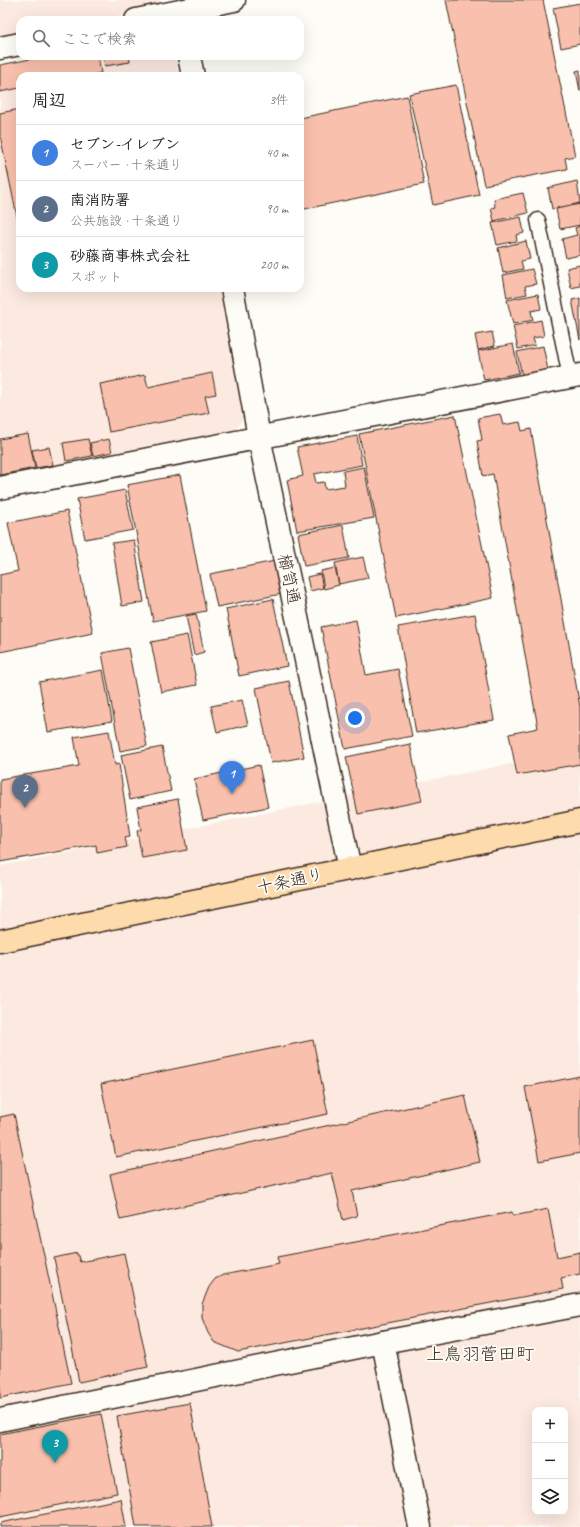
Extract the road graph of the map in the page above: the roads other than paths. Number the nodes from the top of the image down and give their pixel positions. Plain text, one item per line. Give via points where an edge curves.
1 (234, 0) edge
2 (181, 10) edge
3 (154, 16) edge
4 (16, 45) edge
5 (0, 48) edge
6 (190, 60) edge
7 (192, 72) edge
8 (538, 220) dead end
9 (233, 292) edge
10 (575, 376) edge
11 (259, 437) junction
12 (0, 488) edge
13 (580, 822) edge
14 (350, 869) junction
15 (0, 941) edge
16 (580, 1305) edge
17 (382, 1342) junction
18 (0, 1420) edge
19 (420, 1527) edge

1 - 2 street
2 - 3 street
4 - 5 street
6 - 7 street
8 - 10 lane
9 - 11 street, 櫛笥通
10 - 11 street
11 - 12 street
11 - 14 street, 櫛笥通
13 - 14 main road, 十条通り
14 - 15 main road, 十条通り
16 - 17 street
17 - 18 street
17 - 19 street

